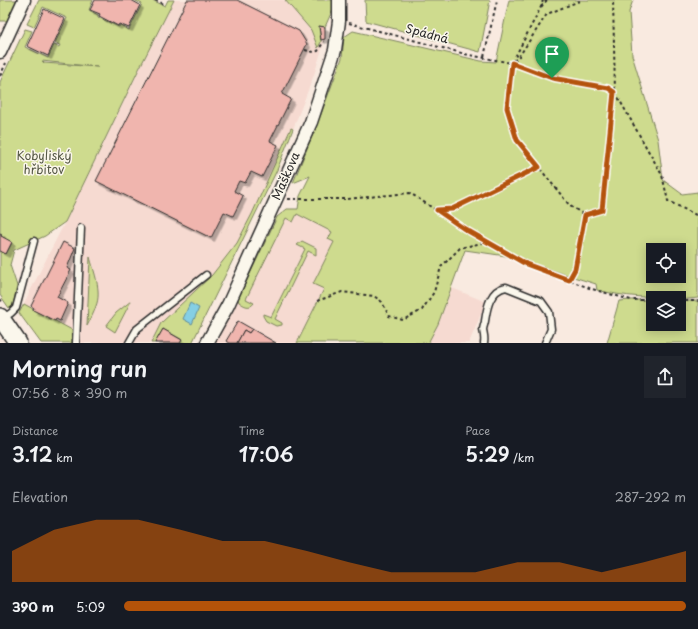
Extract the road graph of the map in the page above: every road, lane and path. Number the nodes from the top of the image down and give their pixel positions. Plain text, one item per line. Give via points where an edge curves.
1 (24, 0) edge
2 (155, 0) edge
3 (339, 0) edge
4 (497, 0) edge
5 (543, 0) edge
6 (547, 0) edge
7 (582, 0) edge
8 (613, 0) edge
9 (164, 4) dead end
10 (541, 7) junction
11 (339, 21) junction
12 (329, 41) dead end
13 (305, 50) dead end
14 (0, 52) edge
15 (484, 58) junction
16 (512, 63) junction
17 (614, 92) junction
18 (539, 167) junction
19 (276, 199) junction
20 (437, 210) junction
21 (585, 215) junction
22 (698, 216) edge
23 (81, 228) dead end
24 (34, 241) dead end
25 (487, 242) junction
26 (206, 275) dead end
27 (569, 280) junction
28 (646, 300) edge
29 (318, 301) dead end
30 (686, 301) edge
31 (698, 301) edge
32 (1, 318) edge
33 (17, 343) edge
34 (76, 343) edge
35 (129, 343) edge
36 (207, 343) edge
37 (484, 343) edge
38 (545, 343) edge

1 - 14 street
2 - 9 path
3 - 11 street, Maškova
4 - 15 path
5 - 10 path
6 - 10 path
7 - 16 path via 547,14
8 - 17 path
10 - 16 path
11 - 15 path, Spádná
11 - 19 street, Maškova via 334,50 311,122
12 - 13 path via 325,39 318,51
15 - 16 path, Spádná
16 - 17 path, Spádná via 552,78 608,88
16 - 18 path via 507,108 517,140
17 - 21 path via 602,210
17 - 22 path via 662,175 668,201
18 - 20 path via 452,209
18 - 21 path via 570,206
19 - 20 path via 346,199 410,193
19 - 36 street, Maškova via 228,305
20 - 25 path
21 - 27 path via 575,269
23 - 34 lane
24 - 32 lane via 16,308
25 - 27 path via 526,264
25 - 29 path via 460,248 441,267 434,292 422,310 403,320 389,316 382,302 374,296 342,292
26 - 35 lane via 138,329
27 - 28 path via 631,300
30 - 31 path
32 - 33 main road
37 - 38 lane via 483,330 491,298 500,288 506,287 541,301 545,306 549,312 551,329

